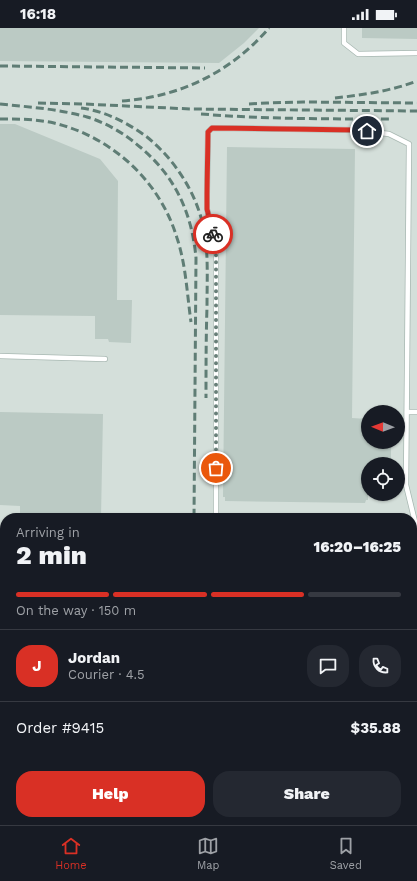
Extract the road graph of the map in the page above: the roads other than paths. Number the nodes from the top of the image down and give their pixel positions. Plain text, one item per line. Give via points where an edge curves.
1 (344, 28) edge
2 (417, 53) edge
3 (0, 356) edge
4 (105, 359) dead end
5 (406, 412) junction
6 (417, 412) edge
7 (216, 513) edge
8 (413, 513) edge

1 - 2 lane via 344,43 358,54
3 - 4 lane
5 - 6 lane
5 - 7 lane via 409,144 389,134 356,130 212,128 208,132 207,209 216,244
5 - 8 lane via 406,485

